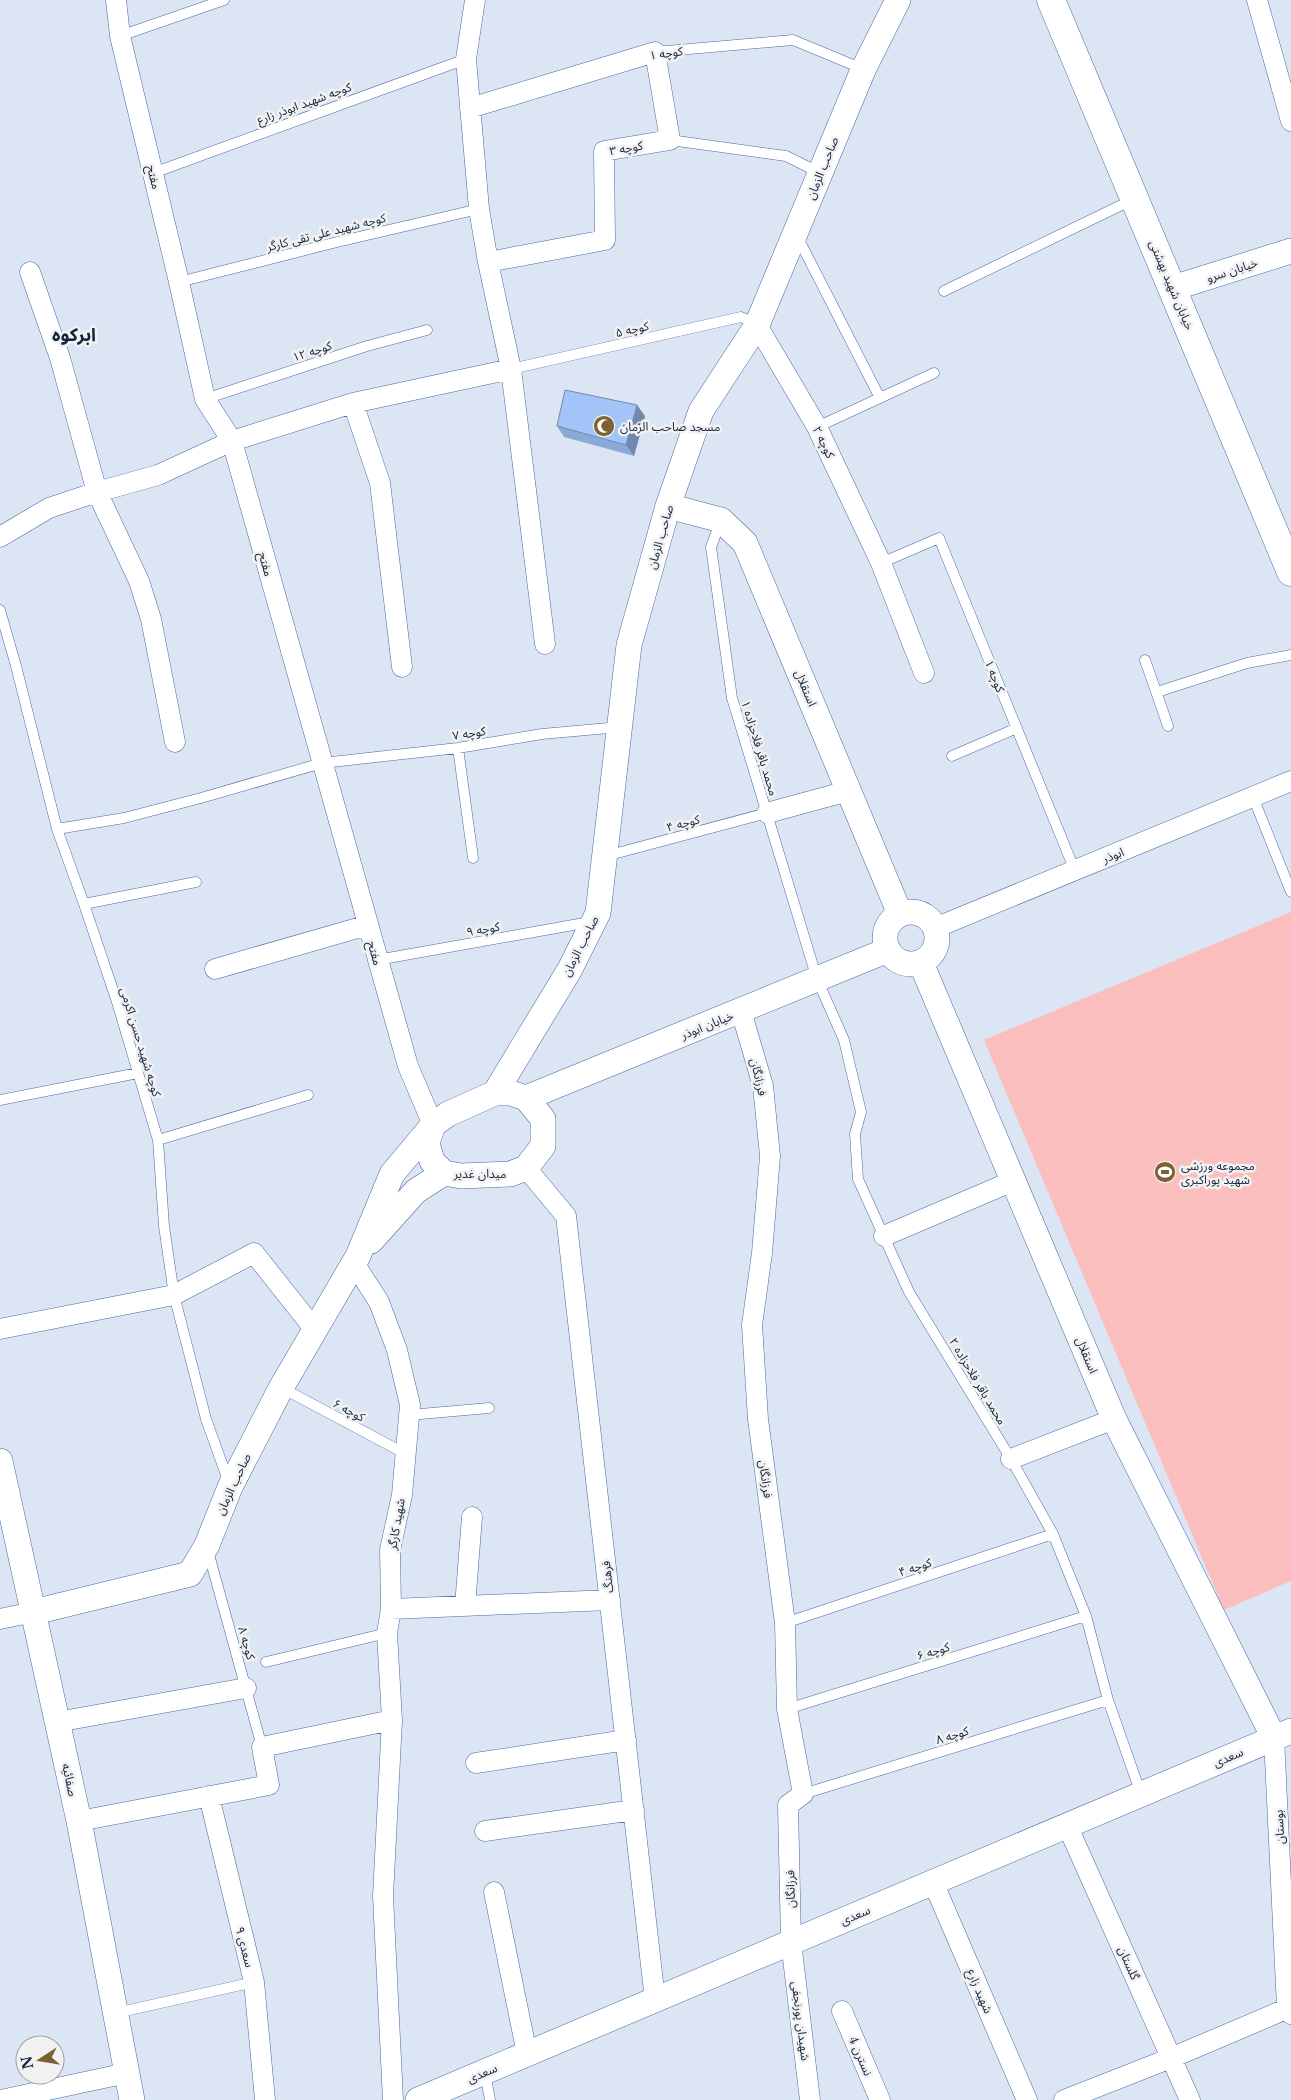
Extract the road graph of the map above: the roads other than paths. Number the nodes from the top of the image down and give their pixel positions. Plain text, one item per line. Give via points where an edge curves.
1 (116, 0) edge
2 (224, 0) edge
3 (475, 0) edge
4 (898, 0) edge
5 (1051, 0) edge
6 (1257, 0) edge
7 (120, 36) junction
8 (656, 52) junction
9 (466, 59) junction
10 (863, 70) junction
11 (1286, 79) edge
12 (470, 108) junction
13 (1291, 121) edge
14 (670, 140) junction
15 (152, 173) junction
16 (820, 173) junction
17 (1135, 199) junction
18 (479, 209) junction
19 (796, 234) junction
20 (1291, 251) edge
21 (488, 262) junction
22 (30, 272) dead end
23 (179, 282) junction
24 (1173, 288) junction
25 (944, 291) dead end
26 (758, 325) junction
27 (427, 330) dead end
28 (512, 369) junction
29 (934, 373) dead end
30 (880, 398) junction
31 (205, 400) junction
32 (353, 403) junction
33 (817, 426) junction
34 (232, 441) junction
35 (97, 492) junction
36 (668, 506) junction
37 (720, 520) junction
38 (0, 537) edge
39 (882, 563) junction
40 (1291, 572) edge
41 (0, 610) edge
42 (545, 644) dead end
43 (1291, 655) edge
44 (1145, 660) dead end
45 (402, 668) dead end
46 (924, 673) dead end
47 (1157, 692) junction
48 (1168, 726) dead end
49 (620, 727) junction
50 (1017, 728) junction
51 (175, 742) dead end
52 (458, 748) junction
53 (952, 756) dead end
54 (322, 764) junction
55 (1291, 782) edge
56 (848, 791) junction
57 (1253, 797) junction
58 (767, 813) junction
59 (57, 829) junction
60 (605, 856) junction
61 (473, 858) dead end
62 (1075, 871) junction
63 (196, 882) dead end
64 (1291, 892) edge
65 (84, 904) junction
66 (900, 914) junction
67 (593, 922) junction
68 (368, 925) junction
69 (935, 928) junction
70 (888, 950) junction
71 (377, 960) junction
72 (921, 963) junction
73 (215, 969) dead end
74 (817, 979) junction
75 (742, 1011) junction
76 (138, 1073) junction
77 (495, 1093) junction
78 (308, 1095) dead end
79 (526, 1098) junction
80 (0, 1100) edge
81 (433, 1125) junction
82 (158, 1140) junction
83 (526, 1168) junction
84 (444, 1173) junction
85 (1013, 1181) junction
86 (884, 1236) junction
87 (356, 1259) junction
88 (174, 1295) junction
89 (0, 1330) edge
90 (315, 1330) junction
91 (281, 1388) junction
92 (489, 1408) dead end
93 (409, 1415) junction
94 (1114, 1419) junction
95 (404, 1454) junction
96 (1011, 1459) junction
97 (0, 1461) edge
98 (230, 1486) junction
99 (472, 1517) dead end
100 (1053, 1534) junction
101 (207, 1545) junction
102 (610, 1600) junction
103 (465, 1606) junction
104 (391, 1609) junction
105 (34, 1612) junction
106 (1086, 1616) junction
107 (0, 1619) edge
108 (785, 1623) junction
109 (387, 1633) junction
110 (266, 1662) dead end
111 (246, 1688) junction
112 (1108, 1700) junction
113 (787, 1709) junction
114 (392, 1720) junction
115 (58, 1722) junction
116 (1283, 1734) edge
117 (626, 1740) junction
118 (262, 1747) junction
119 (476, 1762) dead end
120 (803, 1794) junction
121 (1141, 1794) junction
122 (209, 1796) junction
123 (634, 1810) junction
124 (79, 1821) junction
125 (1068, 1825) junction
126 (485, 1831) dead end
127 (934, 1882) junction
128 (494, 1892) dead end
129 (791, 1942) junction
130 (254, 1982) junction
131 (655, 2000) junction
132 (1290, 2009) edge
133 (842, 2011) dead end
134 (115, 2013) junction
135 (527, 2054) junction
136 (1171, 2058) junction
137 (485, 2072) junction
138 (127, 2073) junction
139 (1, 2100) edge
140 (132, 2100) edge
141 (265, 2100) edge
142 (393, 2100) edge
143 (418, 2100) edge
144 (490, 2100) edge
145 (810, 2100) edge
146 (880, 2100) edge
147 (1027, 2100) edge
148 (1064, 2100) edge
149 (1190, 2100) edge

1 - 7 street, مفتح
2 - 7 lane
3 - 9 street
4 - 10 street, صاحب الزمان
5 - 17 main road, خیابان شهید بهشتی
6 - 11 street
7 - 15 street, مفتح
8 - 10 lane, کوچه ۱ via 793,40
8 - 12 street, کوچه ۱
8 - 14 street
9 - 12 street
9 - 15 lane, کوچه شهید ابوذر زارع
10 - 16 street, صاحب الزمان
11 - 13 street
12 - 18 street
14 - 16 lane, کوچه ۳ via 786,156
14 - 21 street, کوچه ۳ via 604,151 605,240
15 - 23 street, مفتح
16 - 19 street, صاحب الزمان
17 - 24 main road, خیابان شهید بهشتی
17 - 25 lane
18 - 21 street
18 - 23 lane, کوچه شهید علی تقی کارگر
19 - 26 street, صاحب الزمان
19 - 30 lane
20 - 24 street, خیابان سرو
21 - 28 street
22 - 35 street via 60,358
23 - 31 street, مفتح
24 - 40 main road, خیابان شهید بهشتی
26 - 28 lane, کوچه ۵ via 741,317
26 - 33 street, کوچه ۲
26 - 36 street, صاحب الزمان via 701,411
27 - 31 lane, کوچه ۱۲ via 367,346
28 - 32 street
28 - 42 street
29 - 30 lane
30 - 33 lane
31 - 34 street, مفتح
32 - 34 street
32 - 45 street via 380,483
33 - 39 street, کوچه ۲
34 - 35 street via 158,476
34 - 54 street, مفتح
35 - 38 street via 49,508
35 - 51 street via 139,581 151,618
36 - 37 street, استقلال
36 - 49 street, صاحب الزمان via 629,645
37 - 56 street, استقلال via 745,543
37 - 58 lane, محمد باقر فلاحزاده ۱ via 710,547 732,698
39 - 46 street, کوچه ۲
39 - 50 lane, کوچه ۱ via 939,538
41 - 59 lane, کوچه شهید حسن اکرمی
43 - 47 lane via 1246,663
44 - 47 lane
47 - 48 lane
49 - 52 lane, کوچه ۷ via 542,734
49 - 60 street, صاحب الزمان
50 - 53 lane
50 - 62 lane, کوچه ۱
52 - 54 lane, کوچه ۷
52 - 61 lane
54 - 59 lane, کوچه ۷ via 143,813
54 - 68 street, مفتح
55 - 57 street, ابوذر
56 - 58 street
56 - 66 street, استقلال
57 - 62 street, ابوذر
57 - 64 lane
58 - 60 lane, کوچه ۴
58 - 74 lane, محمد باقر فلاحزاده ۱
59 - 65 lane, کوچه شهید حسن اکرمی
60 - 67 street, صاحب الزمان via 598,913
62 - 69 street, ابوذر
63 - 65 lane
65 - 76 lane, کوچه شهید حسن اکرمی
66 - 69 street via 919,912 933,922
66 - 70 street via 889,922 884,938
67 - 71 lane, کوچه ۹
67 - 77 street, صاحب الزمان via 570,969
68 - 71 street, مفتح
68 - 73 street
69 - 72 street via 938,938 933,954
70 - 72 street via 903,964
70 - 74 street, خیابان ابوذر
71 - 81 street, مفتح via 408,1066
72 - 85 street, استقلال
74 - 75 street, خیابان ابوذر
74 - 86 lane, محمد باقر فلاحزاده ۲ via 844,1040 861,1112 855,1134 858,1179
75 - 79 street, خیابان ابوذر
75 - 108 street, فرزانگان via 762,1086 770,1156 752,1325 758,1419
76 - 80 lane
76 - 82 lane, کوچه شهید حسن اکرمی
77 - 79 street via 511,1093
77 - 81 street via 448,1114
78 - 82 lane
79 - 83 street via 543,1119 543,1146
81 - 84 street, میدان غدیر via 427,1143 432,1161
81 - 87 street via 392,1174
82 - 88 lane, کوچه شهید حسن اکرمی via 164,1226
83 - 84 street, میدان غدیر via 510,1174 461,1176
83 - 102 street, فرهنگ via 566,1216
84 - 87 street via 416,1191
85 - 86 street
85 - 94 street, استقلال
86 - 96 lane, محمد باقر فلاحزاده ۲ via 909,1292
87 - 90 street, صاحب الزمان
87 - 93 street, شهید کارگر via 379,1302 397,1350 410,1405
88 - 89 street
88 - 90 street via 254,1253
88 - 98 lane, کوچه شهید حسن اکرمی via 206,1419
90 - 91 street, صاحب الزمان
91 - 95 lane, کوچه ۶
91 - 98 street, صاحب الزمان
92 - 93 lane
93 - 95 street, شهید کارگر
94 - 96 street
94 - 116 street, استقلال
95 - 104 street, شهید کارگر via 402,1495 390,1550
96 - 100 lane, محمد باقر فلاحزاده ۲
97 - 105 street, صفائیه
98 - 101 street, صاحب الزمان
99 - 103 street
100 - 106 lane, محمد باقر فلاحزاده ۲
100 - 108 lane, کوچه ۴
101 - 105 street, صاحب الزمان via 190,1574
101 - 111 lane, کوچه ۸
102 - 103 street
102 - 117 street, فرهنگ
103 - 104 street
104 - 109 street, شهید کارگر
105 - 107 street
105 - 115 street, صفائیه
106 - 112 lane, محمد باقر فلاحزاده ۲
106 - 113 lane, کوچه ۶
108 - 113 street, فرزانگان
109 - 110 lane
109 - 114 street, شهید کارگر
111 - 115 street
111 - 118 lane, کوچه ۸
112 - 120 lane, کوچه ۸
112 - 121 lane, محمد باقر فلاحزاده ۲
113 - 120 street, فرزانگان
114 - 118 street
114 - 142 street, شهید کارگر via 383,1896
115 - 124 street, صفائیه
116 - 121 street, سعدی
116 - 132 street, بوستان
117 - 119 street
117 - 123 street, فرهنگ
118 - 122 street via 269,1785
120 - 129 street, فرزانگان via 788,1805
121 - 125 street, سعدی
122 - 124 street
122 - 130 street, سعدی ۹
123 - 126 street
123 - 131 street, فرهنگ
124 - 134 street, صفائیه
125 - 127 street, سعدی
125 - 136 street, گلستان
127 - 129 street, سعدی
127 - 147 street, شهید زارع
128 - 135 street
129 - 131 street, سعدی
129 - 145 street, شهیدان پورنجفی
130 - 134 lane
130 - 141 street, سعدی ۹
131 - 135 street, سعدی
132 - 136 street
133 - 146 street, نسترن 4
134 - 138 street, صفائیه
135 - 137 street, سعدی
136 - 148 street
136 - 149 street, گلستان
137 - 143 street, سعدی
137 - 144 lane
138 - 139 street
138 - 140 street, صفائیه

